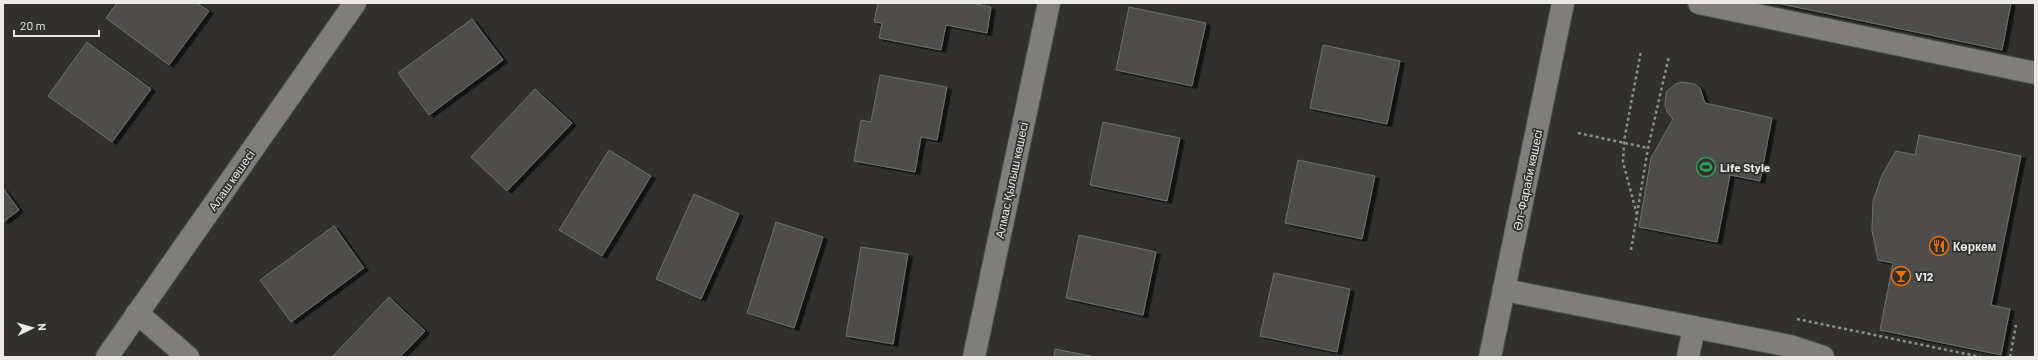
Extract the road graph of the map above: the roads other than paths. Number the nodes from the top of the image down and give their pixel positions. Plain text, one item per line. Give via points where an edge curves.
1 (355, 3) edge
2 (1049, 3) edge
3 (1563, 3) edge
4 (1699, 3) edge
5 (2035, 73) edge
6 (1504, 290) junction
7 (137, 314) junction
8 (1694, 327) junction
9 (107, 357) edge
10 (188, 357) edge
11 (974, 357) edge
12 (1490, 357) edge
13 (1688, 357) edge
14 (1822, 357) edge

1 - 7 street, Алаш көшесі
2 - 11 street, Алмас Қылыш көшесі
3 - 6 street, Әл-Фараби көшесі
4 - 5 street
6 - 8 street
6 - 12 street, Әл-Фараби көшесі
7 - 9 street, Алаш көшесі
7 - 10 street
8 - 13 street
8 - 14 street via 1790,346

